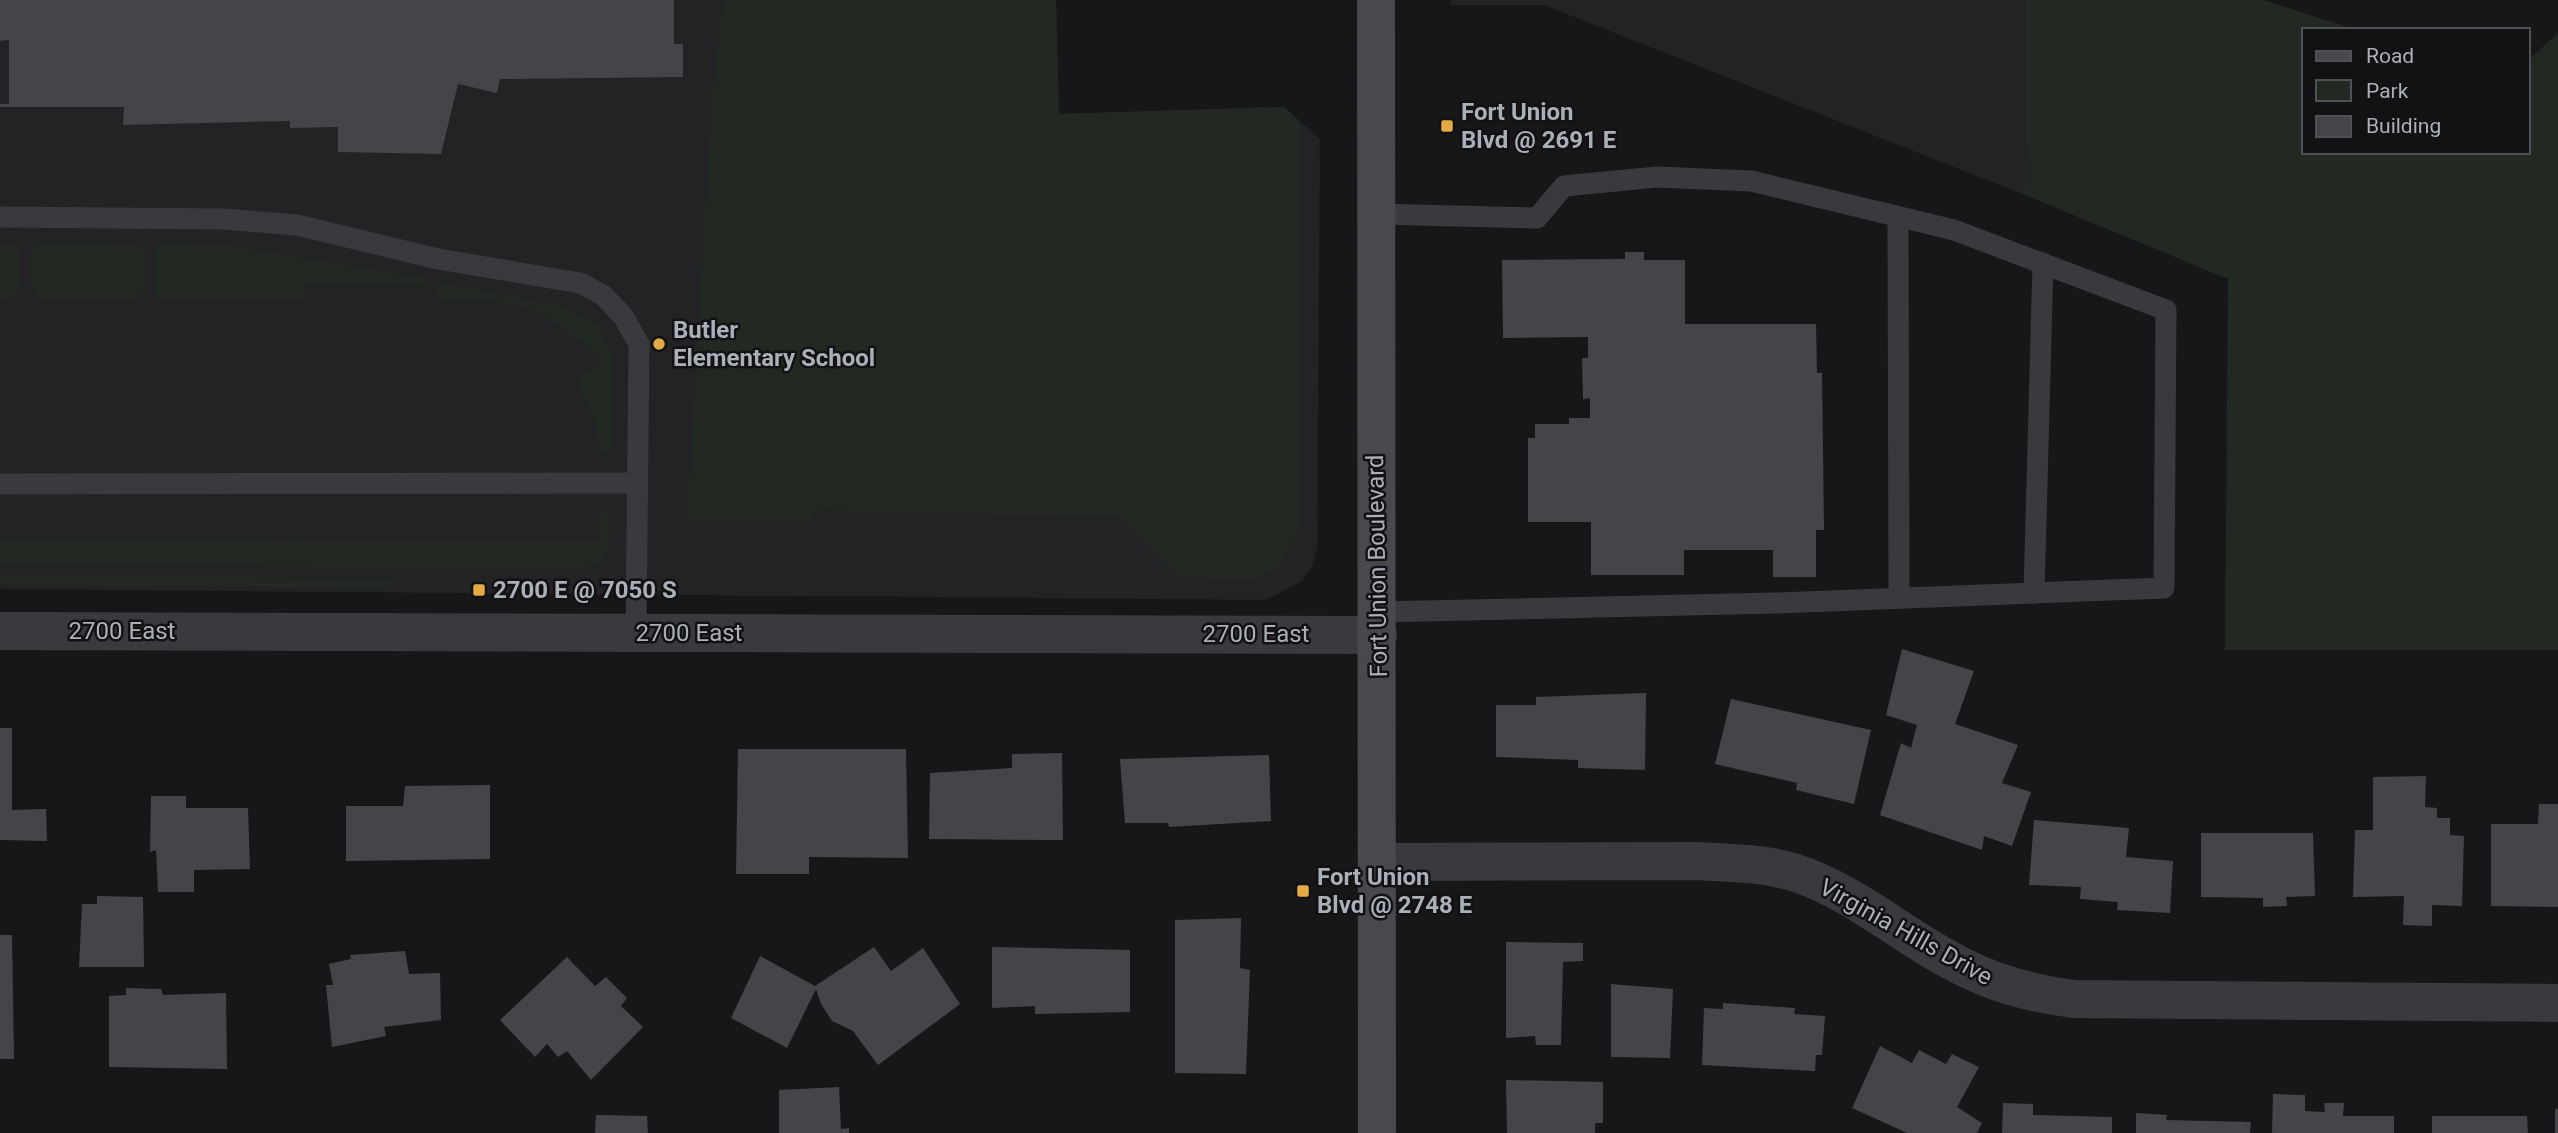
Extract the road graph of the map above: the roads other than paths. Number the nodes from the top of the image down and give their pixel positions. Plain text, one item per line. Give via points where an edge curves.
1 (1376, 0) edge
2 (1374, 214) junction
3 (0, 217) edge
4 (1898, 217) junction
5 (2043, 263) junction
6 (638, 483) junction
7 (0, 484) edge
8 (2034, 593) junction
9 (1899, 598) junction
10 (1377, 624) junction
11 (0, 631) edge
12 (636, 632) junction
13 (1379, 862) junction
14 (2558, 1003) edge
15 (1377, 1133) edge

1 - 2 main road, Fort Union Boulevard
2 - 4 lane via 1537,218 1564,186 1657,177 1751,181
2 - 10 main road, Fort Union Boulevard
3 - 6 lane via 224,219 297,225 438,259 580,284 603,295 623,316 639,344
4 - 5 lane via 1954,230
4 - 9 lane
5 - 8 lane
5 - 8 lane via 2166,310 2164,588
6 - 7 lane
6 - 12 lane
8 - 9 lane
9 - 10 lane
10 - 12 street, 2700 East
10 - 13 main road, Fort Union Boulevard
11 - 12 street, 2700 East
13 - 14 street, Virginia Hills Drive via 1697,861 1793,872 1841,892 1980,975 2022,992 2074,999
13 - 15 main road, Fort Union Boulevard

